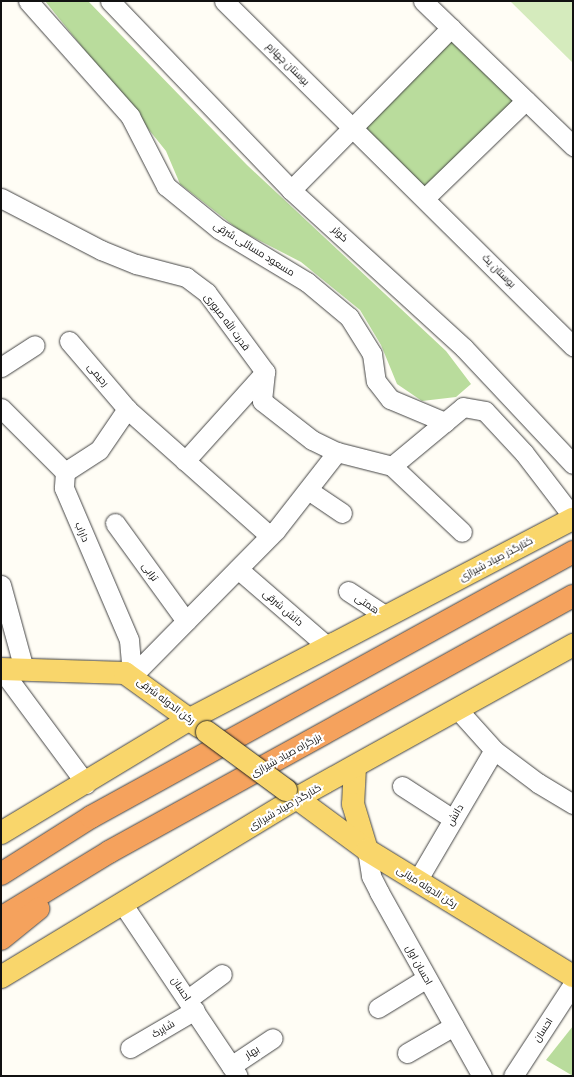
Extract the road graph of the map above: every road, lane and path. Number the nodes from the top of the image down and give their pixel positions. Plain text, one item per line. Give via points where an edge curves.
1 (28, 1) edge
2 (110, 1) edge
3 (224, 1) edge
4 (423, 1) edge
5 (451, 28) junction
6 (526, 100) junction
7 (352, 128) junction
8 (573, 146) edge
9 (291, 190) junction
10 (426, 197) junction
11 (1, 198) edge
12 (69, 341) dead end
13 (35, 345) dead end
14 (573, 346) edge
15 (1, 367) edge
16 (265, 372) junction
17 (1, 408) edge
18 (127, 409) junction
19 (445, 422) junction
20 (337, 452) junction
21 (185, 461) junction
22 (573, 464) edge
23 (392, 466) junction
24 (65, 472) junction
25 (308, 490) junction
26 (342, 513) dead end
27 (573, 518) edge
28 (115, 523) dead end
29 (462, 532) dead end
30 (270, 536) junction
31 (573, 552) edge
32 (238, 569) junction
33 (1, 585) edge
34 (348, 591) dead end
35 (573, 596) edge
36 (386, 616) junction
37 (186, 621) junction
38 (573, 645) edge
39 (328, 647) junction
40 (1, 669) edge
41 (24, 669) junction
42 (132, 676) junction
43 (459, 711) junction
44 (198, 725) junction
45 (494, 750) junction
46 (355, 767) junction
47 (86, 784) junction
48 (402, 786) dead end
49 (292, 794) junction
50 (573, 804) edge
51 (91, 817) junction
52 (453, 819) junction
53 (1, 833) edge
54 (367, 850) junction
55 (109, 852) junction
56 (1, 861) edge
57 (1, 874) edge
58 (417, 881) junction
59 (122, 902) junction
60 (1, 918) edge
61 (1, 939) edge
62 (222, 974) dead end
63 (573, 976) edge
64 (1, 977) edge
65 (427, 978) junction
66 (573, 984) edge
67 (192, 1004) junction
68 (378, 1008) dead end
69 (454, 1026) junction
70 (273, 1038) dead end
71 (130, 1048) dead end
72 (406, 1053) dead end
73 (235, 1071) edge
74 (482, 1076) edge
75 (513, 1076) edge

1 - 19 street, مسعود مسائلی شرقی via 130,116 166,186 219,229 307,282 349,316 372,354 376,381 390,399
2 - 9 street, کوثر
3 - 7 street, بوستان چهارم
4 - 5 street
5 - 6 street
5 - 7 street
6 - 8 street
6 - 10 street
7 - 9 street
7 - 10 street, بوستان چهارم
9 - 22 street, کوثر via 464,348
10 - 14 street, بوستان یک
11 - 16 street, قدرت الله صبوری via 136,264 186,277 207,293
12 - 18 street, رحیمی
13 - 15 street
16 - 20 street via 262,401 312,440
16 - 21 street
17 - 24 street
18 - 21 street, رحیمی
18 - 24 street via 99,450
19 - 23 street
19 - 27 street via 463,407 485,411 524,453
20 - 23 street
20 - 25 street
21 - 30 street, رحیمی
23 - 29 street
24 - 42 street, داراب via 64,488 129,640
25 - 26 street
25 - 30 street
27 - 36 main road, کنارگذر صیاد شیرازی
28 - 37 street, ترابی
30 - 32 street
31 - 51 highway
32 - 37 street
32 - 39 street, دانش شرقی
33 - 41 street
34 - 36 street, همتی
35 - 55 highway, بزرگراه صیاد شیرازی
36 - 39 main road, کنارگذر صیاد شیرازی
37 - 42 street
38 - 43 main road, کنارگذر صیاد شیرازی
39 - 44 main road, کنارگذر صیاد شیرازی
40 - 41 main road, رکن الدوله شرقی
40 - 47 street
41 - 42 main road, رکن الدوله شرقی via 97,670
42 - 44 main road, رکن الدوله شرقی
43 - 45 street
43 - 46 main road, کنارگذر صیاد شیرازی
44 - 47 main road, کنارگذر صیاد شیرازی
44 - 49 main road, رکن الدوله شرقی, bridge
45 - 50 street
45 - 52 street, دانش
46 - 49 main road, کنارگذر صیاد شیرازی
46 - 54 main road via 353,804
47 - 53 main road, کنارگذر صیاد شیرازی
48 - 52 street
49 - 54 main road, رکن الدوله میانی
49 - 59 main road, کنارگذر صیاد شیرازی
51 - 56 highway
51 - 57 highway
52 - 58 street, دانش
54 - 58 main road, رکن الدوله میانی
54 - 65 street, احسان اول via 371,876
55 - 60 highway, بزرگراه صیاد شیرازی
55 - 61 highway
58 - 63 main road, رکن الدوله میانی
59 - 64 main road, کنارگذر صیاد شیرازی
59 - 67 street, احسان
62 - 67 street, شاپرک
65 - 68 street
65 - 69 street, احسان اول
66 - 75 street, احسان
67 - 71 street, شاپرک
67 - 73 street, احسان
69 - 72 street
69 - 74 street, احسان اول
70 - 73 street, بهار

